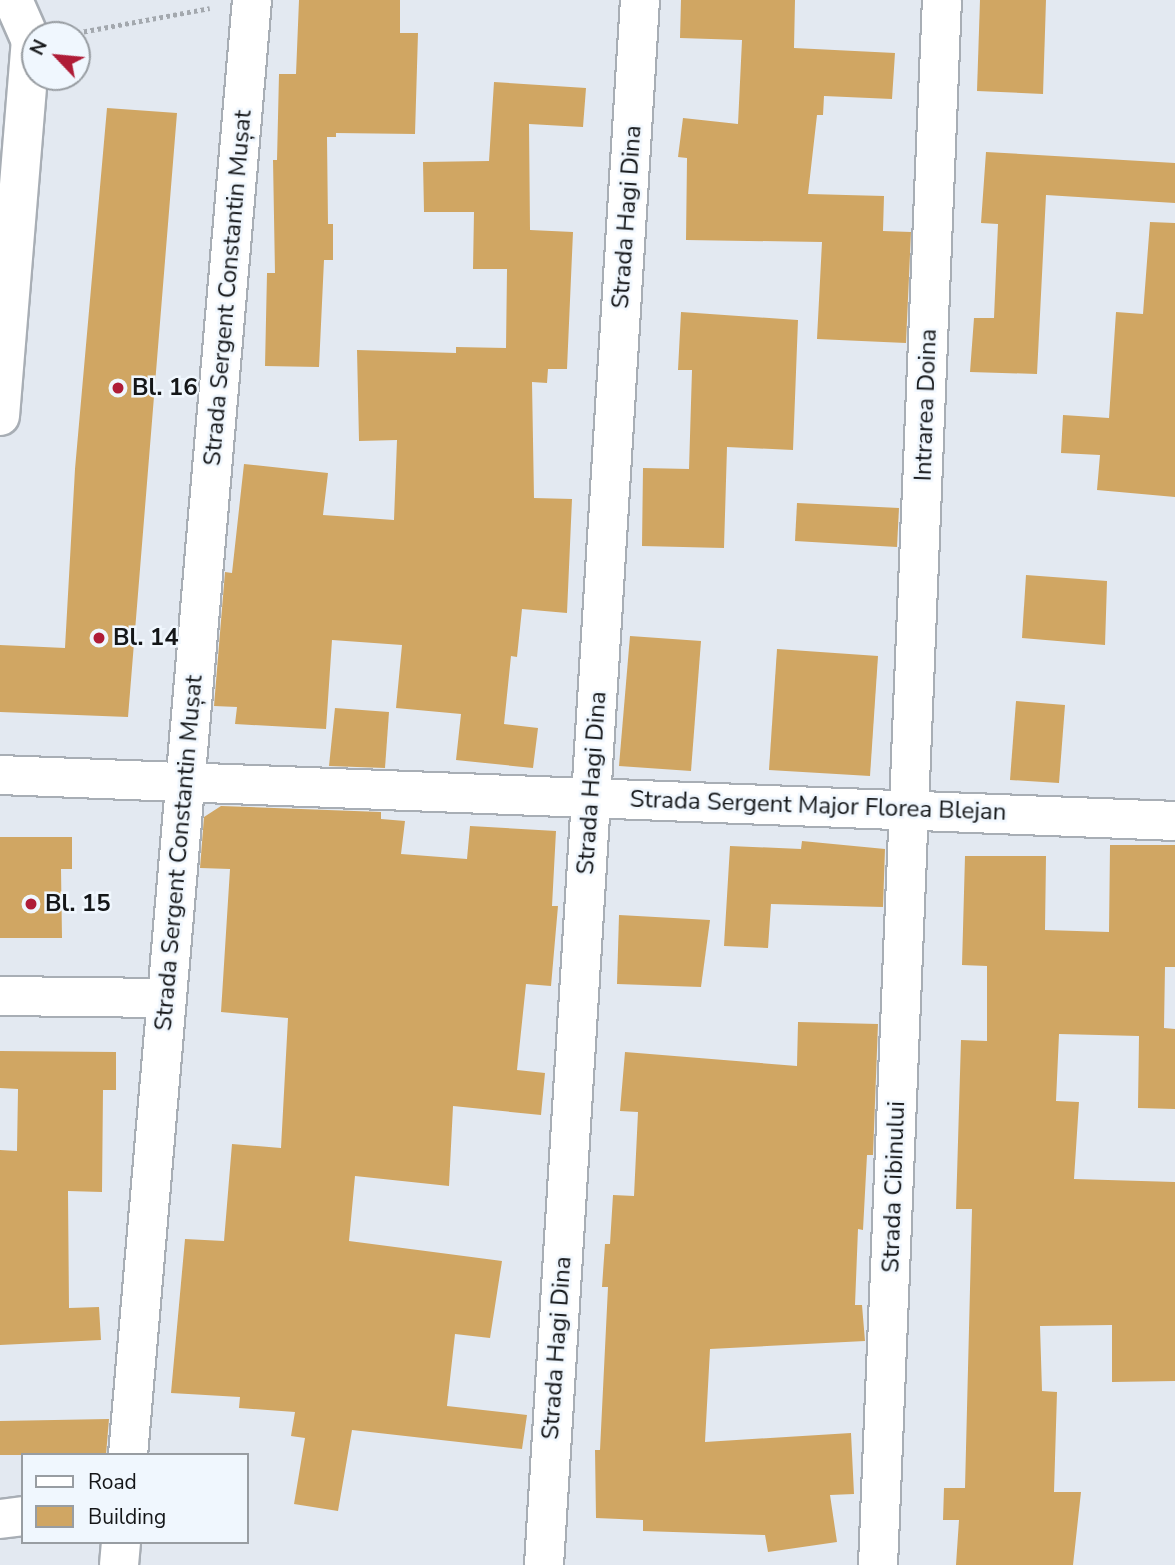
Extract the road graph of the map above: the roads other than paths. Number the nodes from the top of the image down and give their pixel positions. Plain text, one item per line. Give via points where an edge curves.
1 (13, 0) edge
2 (252, 0) edge
3 (640, 0) edge
4 (942, 0) edge
5 (3, 343) edge
6 (0, 416) edge
7 (0, 775) edge
8 (185, 782) junction
9 (591, 797) junction
10 (909, 810) junction
11 (1175, 821) edge
12 (0, 996) edge
13 (167, 998) junction
14 (128, 1453) edge
15 (21, 1516) edge
16 (0, 1519) edge
17 (121, 1544) edge
18 (119, 1565) edge
19 (544, 1565) edge
20 (878, 1565) edge

1 - 5 street via 32,41
2 - 8 street, Strada Sergent Constantin Mușat
3 - 9 street, Strada Hagi Dina
4 - 10 street, Intrarea Doina
5 - 6 street
7 - 8 street, Strada Sergent Major Florea Blejan
8 - 9 street, Strada Sergent Major Florea Blejan
8 - 13 street, Strada Sergent Constantin Mușat
9 - 10 street, Strada Sergent Major Florea Blejan
9 - 19 street, Strada Hagi Dina
10 - 11 street, Strada Sergent Major Florea Blejan
10 - 20 street, Strada Cibinului
12 - 13 street
13 - 14 street, Strada Sergent Constantin Mușat
15 - 16 street
17 - 18 street

